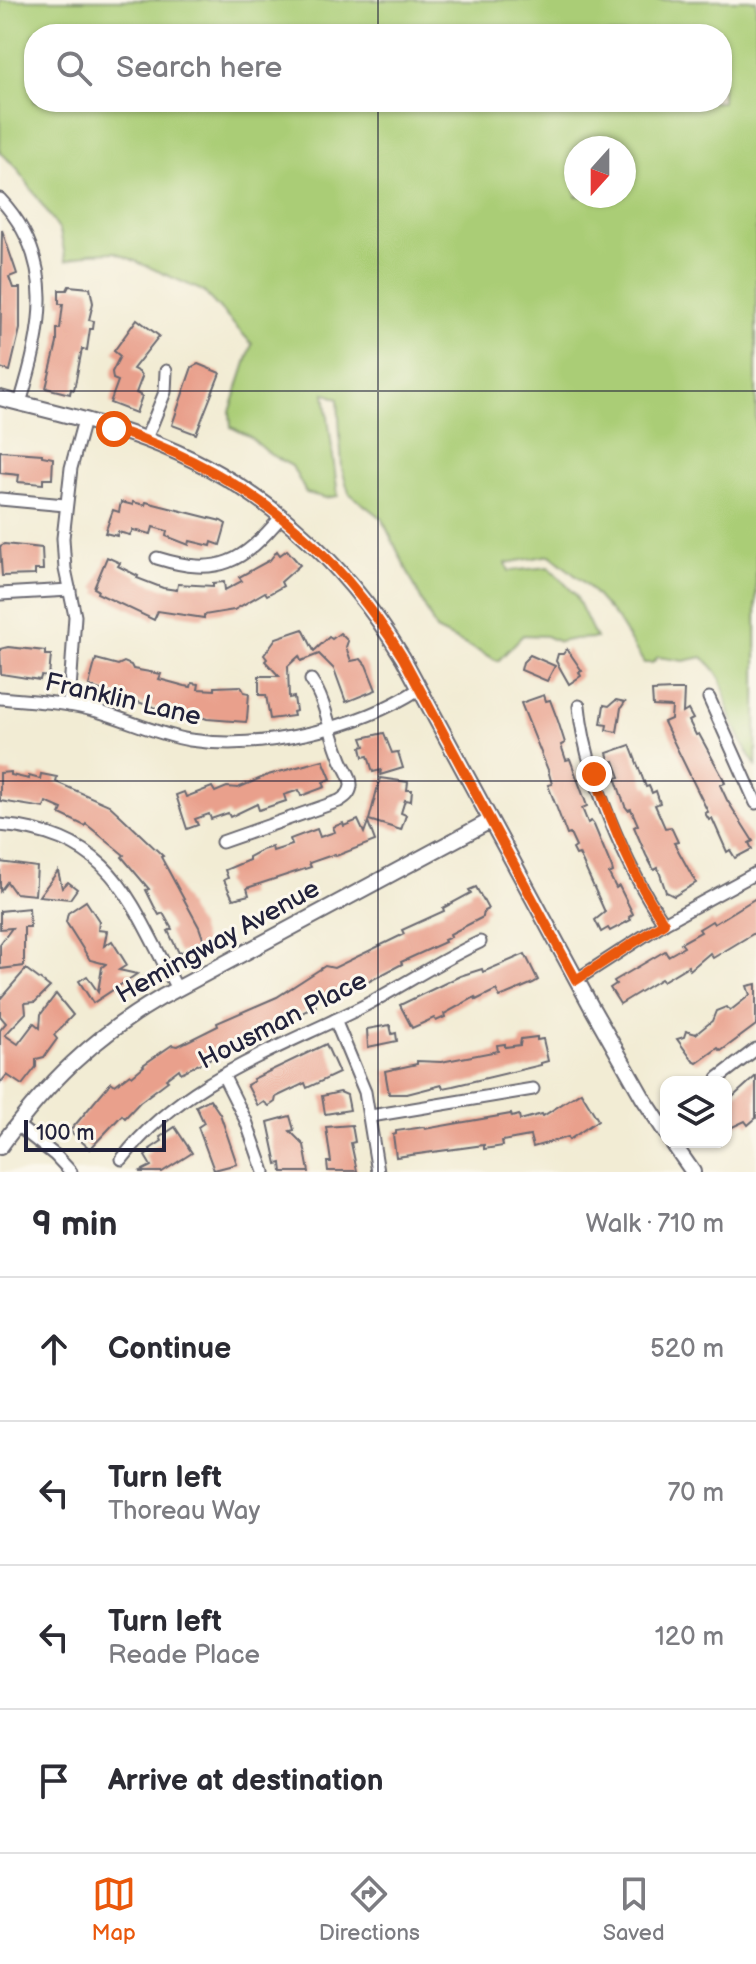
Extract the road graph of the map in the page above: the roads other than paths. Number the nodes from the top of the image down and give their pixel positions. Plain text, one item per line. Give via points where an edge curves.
1 (0, 199) edge
2 (166, 371) dead end
3 (0, 398) edge
4 (20, 403) junction
5 (84, 420) junction
6 (146, 439) junction
7 (0, 499) edge
8 (65, 505) junction
9 (282, 516) junction
10 (157, 558) dead end
11 (70, 590) junction
12 (0, 594) edge
13 (311, 680) dead end
14 (419, 689) junction
15 (0, 698) edge
16 (709, 698) dead end
17 (69, 705) junction
18 (579, 706) dead end
19 (330, 726) junction
20 (756, 803) edge
21 (490, 821) junction
22 (0, 825) edge
23 (222, 842) dead end
24 (756, 873) edge
25 (664, 923) junction
26 (480, 942) dead end
27 (576, 980) junction
28 (179, 988) junction
29 (335, 1020) junction
30 (756, 1049) edge
31 (223, 1075) junction
32 (721, 1076) edge
33 (533, 1089) dead end
34 (371, 1116) junction
35 (660, 1124) edge
36 (17, 1125) junction
37 (0, 1147) edge
38 (676, 1148) edge
39 (122, 1159) dead end
40 (71, 1172) edge
41 (264, 1172) edge
42 (378, 1172) edge
43 (693, 1172) edge

1 - 4 street via 22,228 39,277 40,326
2 - 6 street via 165,392
3 - 4 main road
4 - 5 main road
5 - 6 main road
5 - 8 street
6 - 9 main road via 212,470
7 - 8 street
8 - 11 street
9 - 10 street via 246,553 225,564 206,567
9 - 14 main road via 349,580
11 - 12 street
11 - 17 street via 75,616
13 - 19 street
14 - 19 street, Franklin Lane via 365,717
14 - 21 main road
15 - 17 street, Franklin Lane
16 - 20 street
17 - 19 street, Franklin Lane via 169,735 227,743
18 - 25 street via 585,748 616,832
19 - 23 street via 351,785 344,798
21 - 27 main road
21 - 28 main road, Hemingway Avenue
22 - 28 street via 51,834 96,858 126,893
24 - 25 street
25 - 27 street
26 - 29 street, Housman Place
27 - 35 main road
28 - 36 main road, Hemingway Avenue via 84,1050
29 - 31 street, Housman Place
29 - 34 street
30 - 32 street
31 - 39 street, Housman Place via 161,1115
31 - 41 street
33 - 34 street
34 - 42 street
36 - 37 main road, Hemingway Avenue
36 - 40 street
38 - 43 main road

